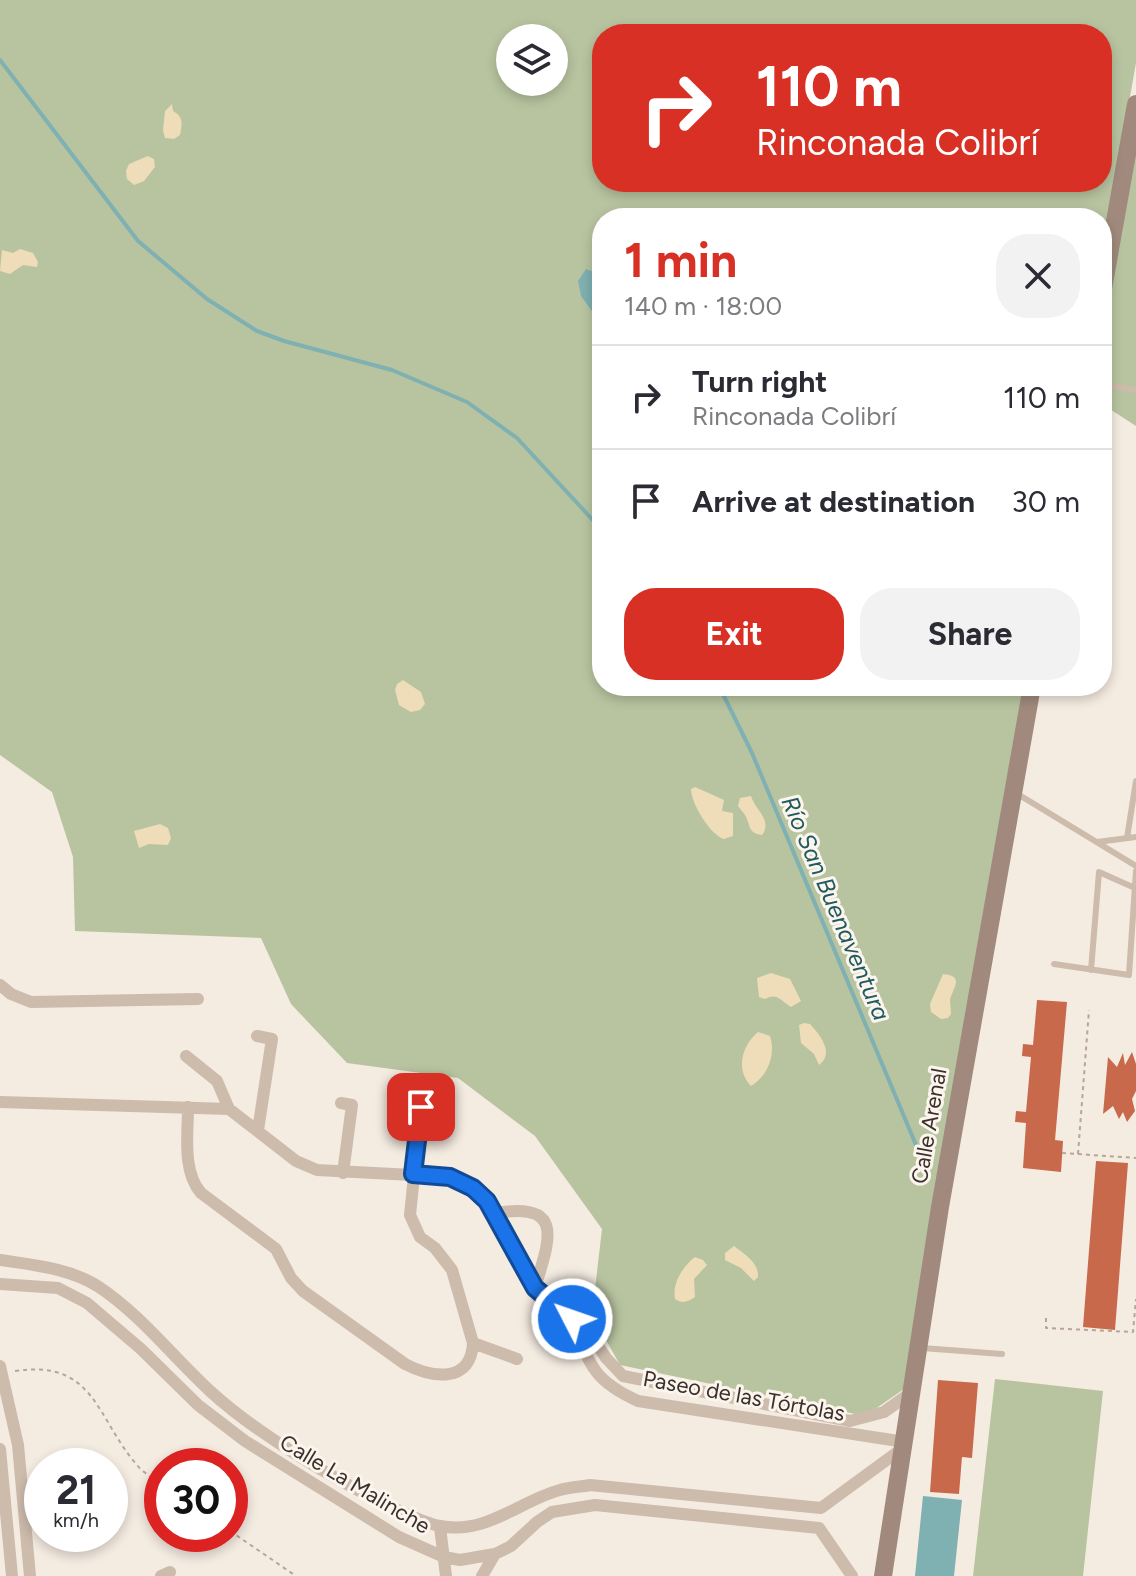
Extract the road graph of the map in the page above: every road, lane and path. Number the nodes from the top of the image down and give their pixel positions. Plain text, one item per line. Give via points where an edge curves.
1 (1136, 104) edge
2 (1112, 238) edge
3 (1112, 386) edge
4 (1136, 390) edge
5 (1030, 696) edge
6 (1136, 781) edge
7 (1013, 792) junction
8 (1136, 837) edge
9 (1127, 838) junction
10 (1097, 842) junction
11 (1136, 868) edge
12 (1135, 888) edge
13 (1054, 964) dead end
14 (1091, 970) junction
15 (0, 985) edge
16 (198, 999) dead end
17 (1089, 1010) dead end
18 (257, 1036) dead end
19 (186, 1056) dead end
20 (0, 1102) edge
21 (341, 1103) dead end
22 (413, 1106) dead end
23 (188, 1107) junction
24 (229, 1109) junction
25 (258, 1130) junction
26 (1062, 1153) dead end
27 (1078, 1154) junction
28 (1136, 1158) edge
29 (343, 1173) junction
30 (413, 1174) junction
31 (496, 1213) junction
32 (0, 1260) edge
33 (0, 1284) edge
34 (535, 1288) junction
35 (1136, 1299) edge
36 (1136, 1313) edge
37 (1046, 1318) dead end
38 (572, 1319) junction
39 (473, 1343) junction
40 (919, 1347) junction
41 (1002, 1354) dead end
42 (517, 1359) dead end
43 (1, 1370) edge
44 (912, 1392) junction
45 (904, 1445) junction
46 (0, 1449) edge
47 (144, 1470) edge
48 (780, 1504) junction
49 (821, 1508) junction
50 (778, 1525) junction
51 (440, 1527) junction
52 (819, 1528) junction
53 (248, 1543) edge
54 (495, 1554) junction
55 (444, 1557) junction
56 (12, 1576) edge
57 (30, 1576) edge
58 (296, 1576) edge
59 (446, 1576) edge
60 (482, 1576) edge
61 (852, 1576) edge
62 (883, 1576) edge

1 - 2 street
3 - 4 lane
5 - 7 street, Calle Arenal
6 - 9 lane
7 - 10 lane
7 - 40 street, Calle Arenal
8 - 9 lane
9 - 10 lane
10 - 11 lane
11 - 12 lane
12 - 14 lane via 1129,975
12 - 14 lane via 1099,872
13 - 14 lane
15 - 16 street via 31,1002
17 - 27 path
18 - 25 street via 272,1039
19 - 24 street via 217,1081
20 - 23 street
21 - 29 street via 352,1105
22 - 30 street via 421,1107
23 - 24 street
23 - 39 street via 193,1184 276,1249 303,1291 422,1373 454,1373 467,1366
24 - 25 street, Paseo de las Tórtolas
25 - 29 street, Paseo de las Tórtolas via 296,1161
26 - 27 path
27 - 28 path
29 - 30 street, Paseo de las Tórtolas
30 - 31 street, Paseo de las Tórtolas via 450,1177 473,1188
30 - 39 street via 414,1227 452,1270
31 - 34 street, Paseo de las Tórtolas
31 - 34 street via 529,1211 545,1221 547,1248
32 - 51 street, Calle La Malinche via 60,1269 98,1286 261,1430 340,1481
33 - 55 street, Calle La Malinche via 58,1288 87,1303 245,1441 387,1530
34 - 38 street, Paseo de las Tórtolas
35 - 36 path
36 - 37 path via 1133,1332 1046,1328
38 - 44 street, Paseo de las Tórtolas via 623,1376 850,1421 884,1412
38 - 45 street, Paseo de las Tórtolas via 593,1369 610,1389 638,1401
39 - 42 street
40 - 41 lane
40 - 44 street, Calle Arenal
43 - 47 path via 57,1370 86,1388
43 - 57 street via 18,1445
44 - 45 street, Calle Arenal
45 - 49 street
45 - 62 street, Calle Arenal
46 - 56 street
48 - 49 street, Calle La Malinche
48 - 50 street via 785,1516
48 - 51 street, Calle La Malinche via 590,1485 561,1489 476,1525
49 - 52 street via 814,1518
50 - 52 street, Calle La Malinche
50 - 54 street, Calle La Malinche via 584,1506 552,1512
51 - 55 street
52 - 61 street
53 - 58 path
54 - 55 street, Calle La Malinche
54 - 60 street
55 - 59 street

